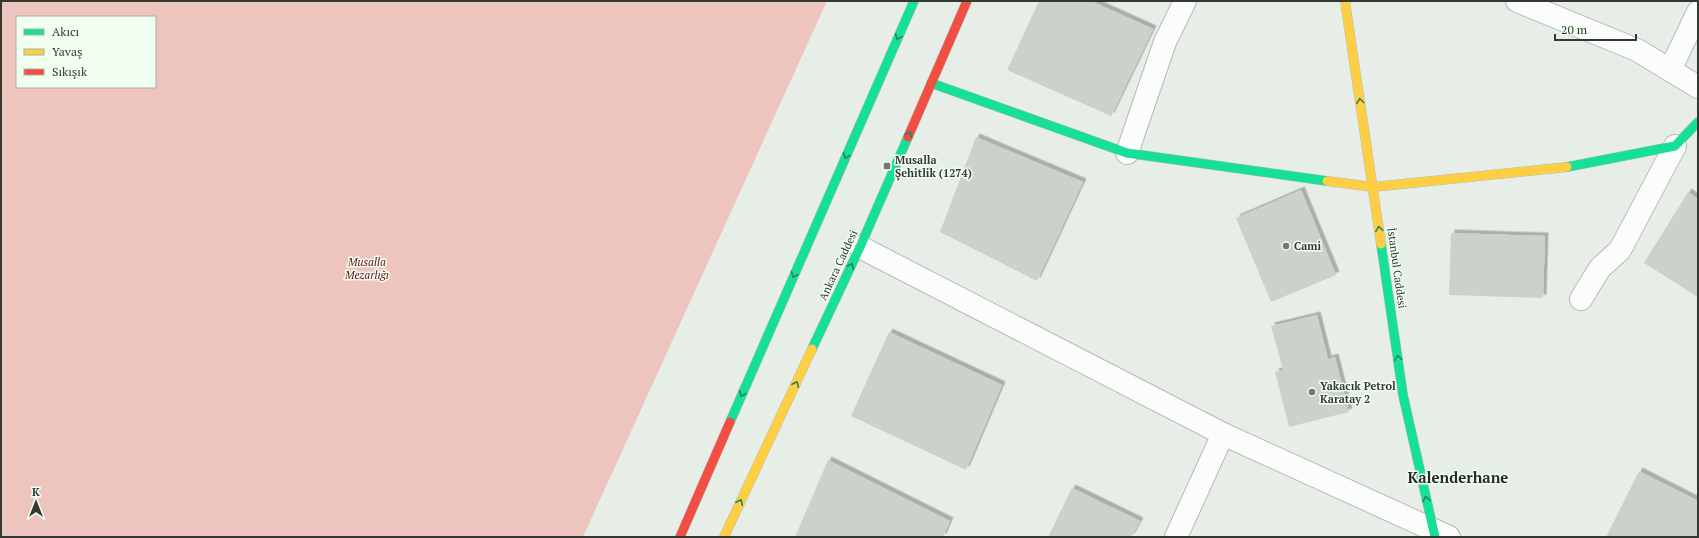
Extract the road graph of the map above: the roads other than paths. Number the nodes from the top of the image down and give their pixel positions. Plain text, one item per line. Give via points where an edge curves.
1 (914, 1) edge
2 (967, 1) edge
3 (1185, 1) edge
4 (1345, 1) edge
5 (1517, 1) edge
6 (1698, 12) edge
7 (1670, 70) junction
8 (931, 83) junction
9 (1698, 87) edge
10 (1698, 122) edge
11 (1675, 146) junction
12 (1127, 153) junction
13 (1373, 187) junction
14 (860, 247) junction
15 (1581, 299) dead end
16 (1223, 434) junction
17 (1439, 535) edge
18 (680, 537) edge
19 (724, 537) edge
20 (1176, 537) edge

1 -> 18 street
2 - 8 street, Ankara Caddesi
3 - 12 street via 1165,42
13 -> 4 street, İstanbul Caddesi
5 - 7 street via 1638,50
6 - 7 street
7 - 9 street
8 - 12 street
14 -> 8 street, Ankara Caddesi
10 - 11 street
11 - 13 street via 1577,166
11 - 15 street via 1620,250 1600,268
12 - 13 street
17 -> 13 street, İstanbul Caddesi via 1403,395
14 - 16 street
19 -> 14 street, Ankara Caddesi
16 - 17 street
16 - 20 street

